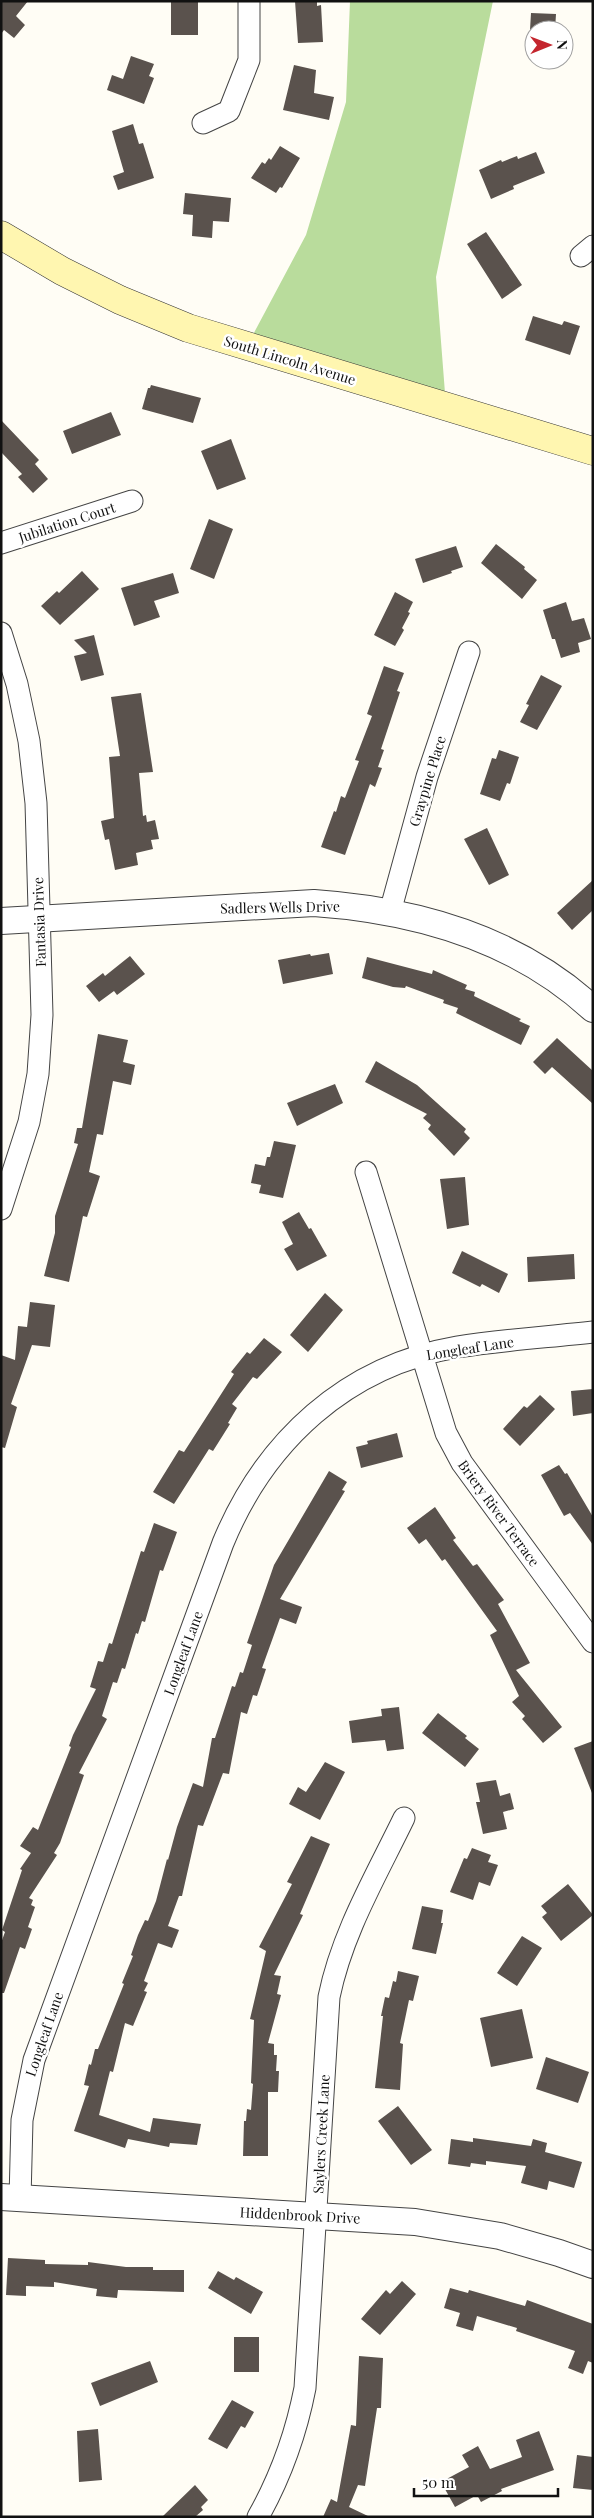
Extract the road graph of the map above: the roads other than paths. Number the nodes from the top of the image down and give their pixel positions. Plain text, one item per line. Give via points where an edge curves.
1 (249, 1) edge
2 (203, 123) dead end
3 (1, 235) edge
4 (593, 451) edge
5 (132, 501) dead end
6 (1, 543) edge
7 (1, 633) edge
8 (469, 652) dead end
9 (390, 912) junction
10 (39, 918) junction
11 (1, 921) edge
12 (590, 1000) edge
13 (366, 1172) dead end
14 (1, 1209) edge
15 (593, 1332) edge
16 (422, 1355) junction
17 (593, 1642) edge
18 (404, 1818) dead end
19 (10, 2198) edge
20 (316, 2216) junction
21 (593, 2265) edge
22 (258, 2517) edge

1 - 2 street via 249,60 230,111
3 - 4 main road, South Lincoln Avenue via 120,300 188,328
5 - 6 street, Jubilation Court
7 - 10 street, Fantasia Drive via 17,684 29,741 36,804
8 - 9 street, Graypine Place via 427,777
9 - 10 street, Sadlers Wells Drive via 314,903
9 - 12 street, Sadlers Wells Drive via 465,932 507,951
10 - 11 street, Sadlers Wells Drive
10 - 14 street, Fantasia Drive via 42,1015 38,1074 29,1122
13 - 16 street, Briery River Terrace
15 - 16 street, Longleaf Lane via 456,1347
16 - 17 street, Briery River Terrace via 444,1426 462,1463
16 - 19 street, Longleaf Lane via 352,1386 321,1407 270,1458 233,1519 34,2060
18 - 20 street, Saylers Creek Lane via 335,1966 329,1997
19 - 20 street, Hiddenbrook Drive
20 - 21 street, Hiddenbrook Drive via 415,2222 465,2229
20 - 22 street, Saylers Creek Lane via 305,2388 286,2460

